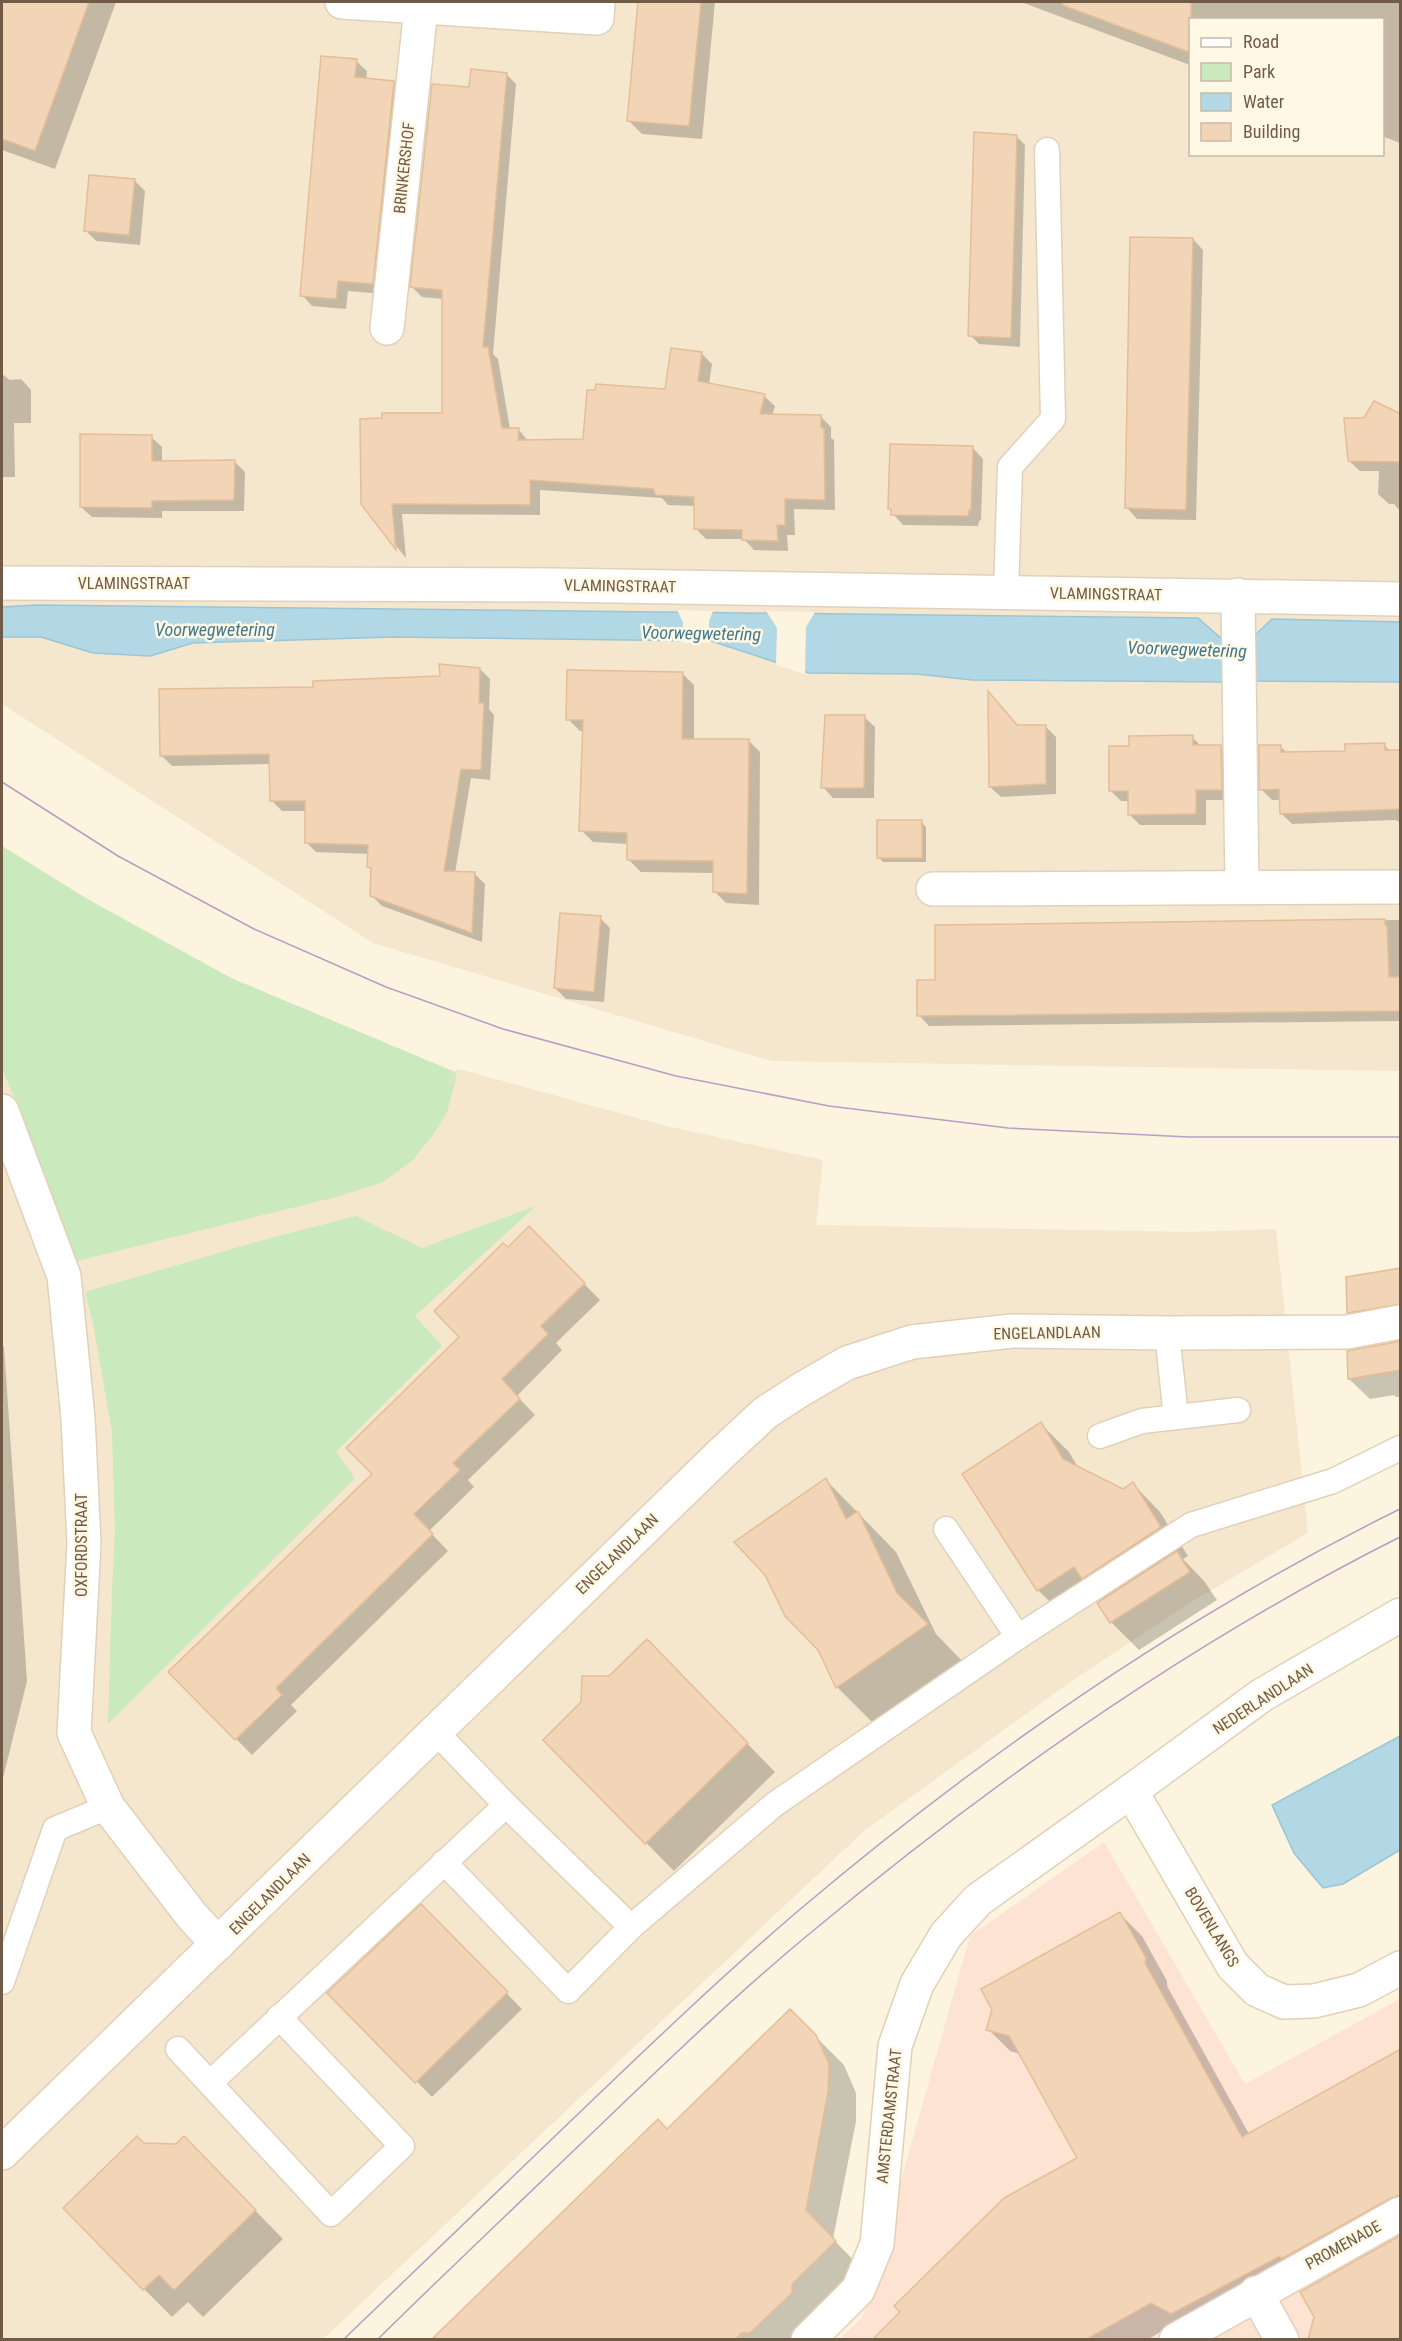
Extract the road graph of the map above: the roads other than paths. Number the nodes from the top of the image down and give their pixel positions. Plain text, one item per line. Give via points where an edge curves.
1 (342, 2) edge
2 (598, 2) edge
3 (421, 8) junction
4 (1047, 150) dead end
5 (387, 328) dead end
6 (2, 583) edge
7 (1006, 593) junction
8 (1401, 599) edge
9 (1238, 604) junction
10 (1242, 887) junction
11 (1401, 887) edge
12 (933, 889) dead end
13 (2, 1111) edge
14 (1401, 1322) edge
15 (1167, 1333) junction
16 (1238, 1410) dead end
17 (1176, 1417) junction
18 (1100, 1436) dead end
19 (1401, 1448) edge
20 (946, 1529) dead end
21 (1401, 1615) edge
22 (1018, 1637) junction
23 (435, 1731) junction
24 (1131, 1791) junction
25 (506, 1804) junction
26 (108, 1807) junction
27 (444, 1862) junction
28 (631, 1927) junction
29 (218, 1944) junction
30 (1401, 1968) edge
31 (2, 1982) edge
32 (279, 2017) junction
33 (178, 2049) dead end
34 (210, 2083) junction
35 (2, 2153) edge
36 (1401, 2214) edge
37 (1256, 2293) junction
38 (808, 2340) edge
39 (1176, 2340) edge
40 (1282, 2340) edge

1 - 3 street
2 - 3 street via 597,18
3 - 5 street, BRINKERSHOF
4 - 7 lane via 1053,418 1010,467
6 - 7 street, VLAMINGSTRAAT via 555,585
7 - 9 street, VLAMINGSTRAAT
8 - 9 street, VLAMINGSTRAAT
9 - 10 street
10 - 11 street
10 - 12 street
13 - 26 street, OXFORDSTRAAT via 64,1276 78,1418 84,1542 74,1734
14 - 15 street, ENGELANDLAAN via 1347,1332
15 - 17 lane
15 - 23 street, ENGELANDLAAN via 1012,1332 912,1342 847,1363 765,1413
16 - 17 lane
17 - 18 lane via 1142,1421
19 - 22 lane via 1333,1481 1191,1525
20 - 22 lane
21 - 24 street, NEDERLANDLAAN via 1262,1695
22 - 28 lane via 775,1804
23 - 25 lane
23 - 29 street, ENGELANDLAAN
24 - 30 street, BOVENLANGS via 1233,1966 1257,1990 1284,2002 1314,2001 1359,1990
24 - 38 street, AMSTERDAMSTRAAT via 978,1900 946,1935 917,1984 895,2046 877,2244 858,2290
25 - 27 lane
25 - 28 lane
26 - 29 street, OXFORDSTRAAT
26 - 31 lane via 55,1829
27 - 28 lane via 568,1991
27 - 32 lane
29 - 35 street, ENGELANDLAAN
32 - 34 lane
32 - 34 lane via 402,2146 331,2214
33 - 34 lane
36 - 37 street, PROMENADE
37 - 39 street, PROMENADE
37 - 40 street

